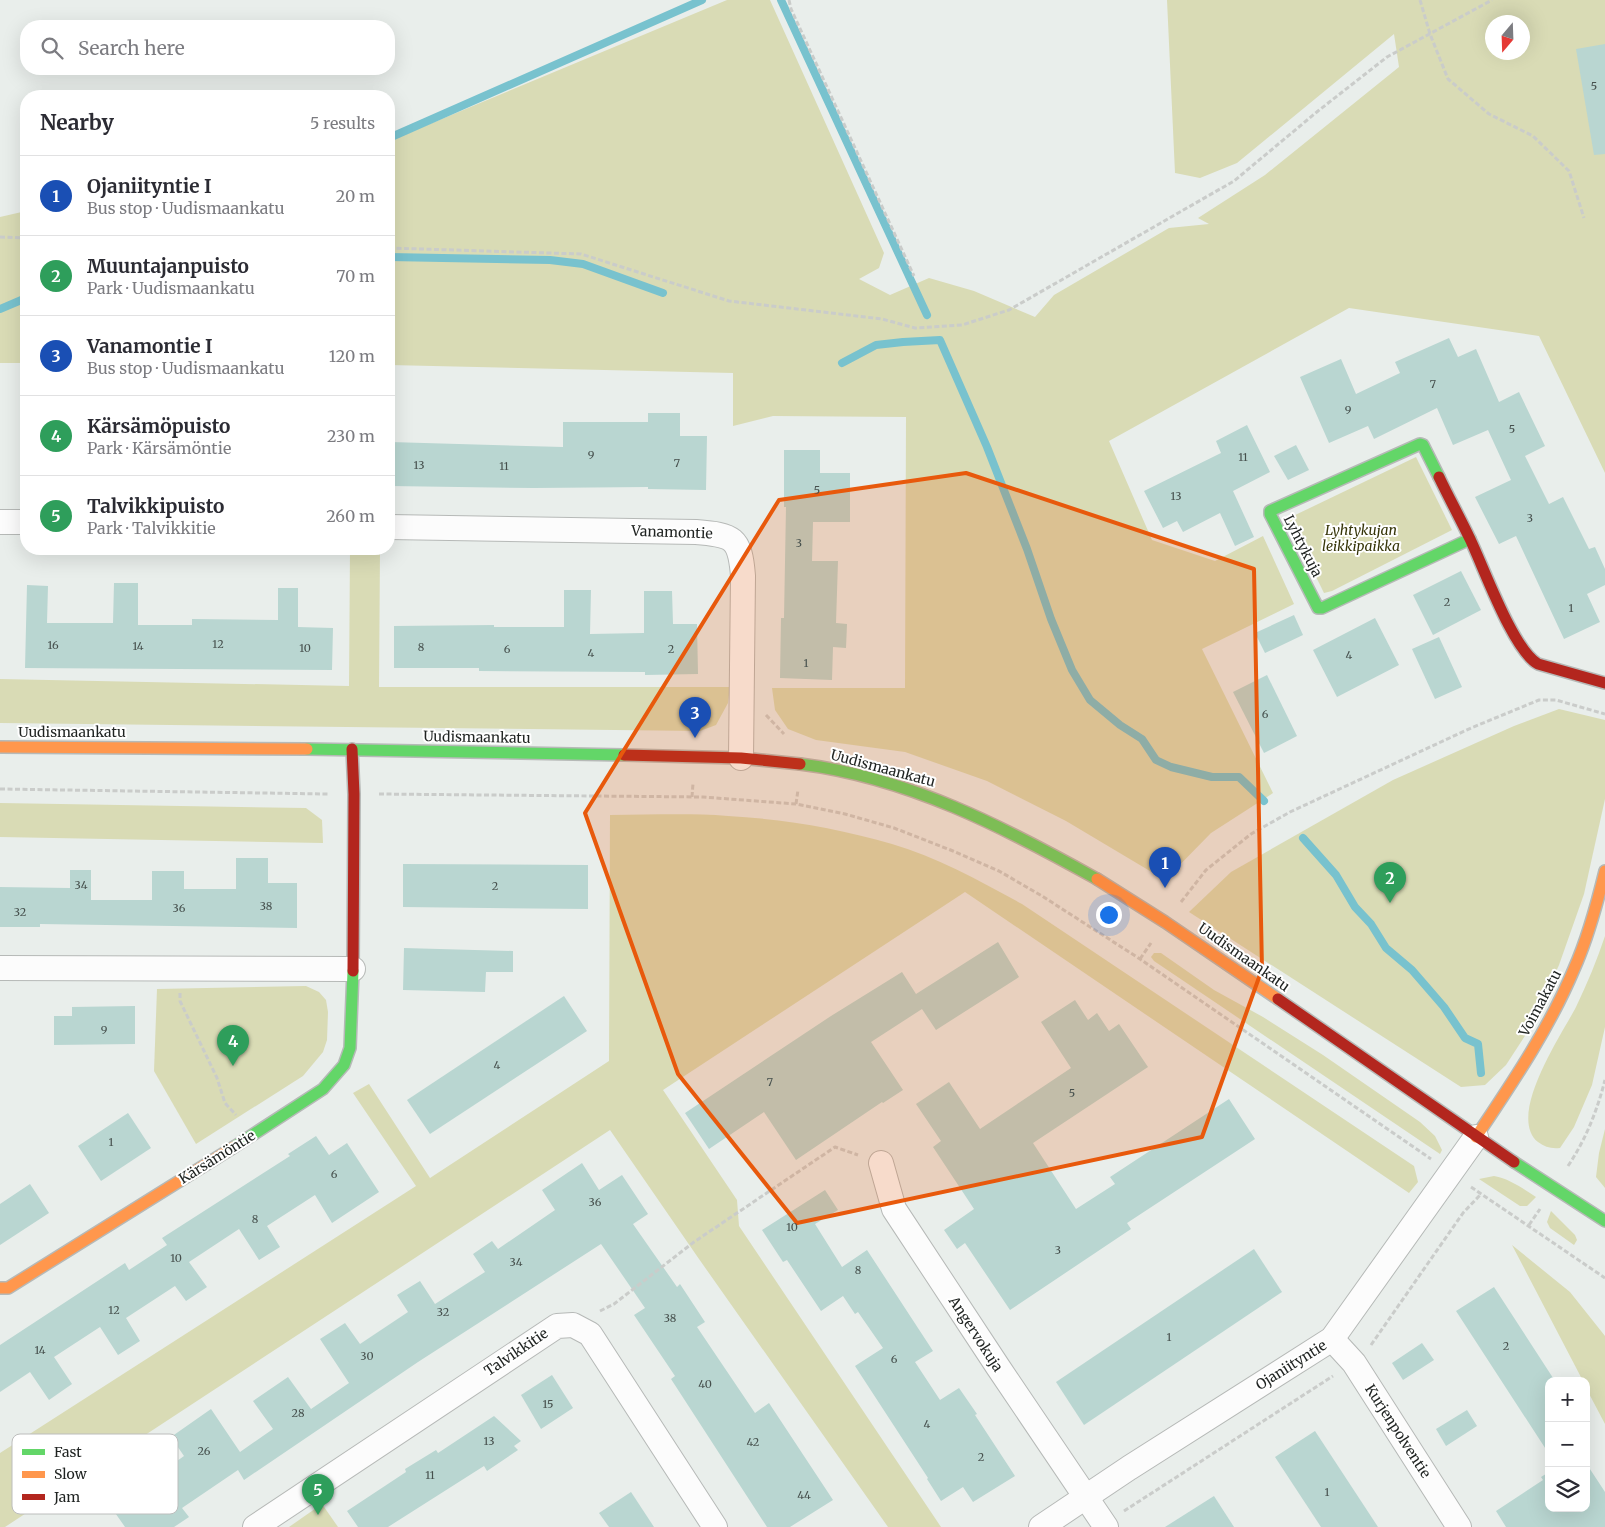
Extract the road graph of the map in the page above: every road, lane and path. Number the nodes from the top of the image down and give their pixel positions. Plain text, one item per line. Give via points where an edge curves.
1 (789, 0) edge
2 (1420, 0) edge
3 (1492, 0) edge
4 (1430, 34) junction
5 (1584, 218) dead end
6 (0, 237) edge
7 (20, 238) edge
8 (395, 248) edge
9 (914, 276) dead end
10 (0, 522) edge
11 (20, 522) edge
12 (395, 527) edge
13 (1470, 539) junction
14 (1605, 683) edge
15 (742, 712) junction
16 (1605, 714) edge
17 (791, 736) dead end
18 (0, 747) edge
19 (352, 748) junction
20 (741, 758) junction
21 (799, 785) dead end
22 (0, 790) edge
23 (328, 794) dead end
24 (376, 794) dead end
25 (796, 804) junction
26 (1605, 871) edge
27 (1177, 906) dead end
28 (1152, 940) dead end
29 (1140, 959) junction
30 (0, 968) edge
31 (353, 969) junction
32 (177, 970) junction
33 (1605, 1080) edge
34 (254, 1134) junction
35 (1476, 1137) junction
36 (881, 1163) joint
37 (1439, 1164) dead end
38 (1568, 1168) dead end
39 (1466, 1183) dead end
40 (1481, 1194) junction
41 (1544, 1203) dead end
42 (1605, 1221) edge
43 (1529, 1225) junction
44 (1605, 1278) edge
45 (0, 1288) edge
46 (573, 1325) junction
47 (1332, 1339) junction
48 (1366, 1351) dead end
49 (1340, 1372) dead end
50 (1085, 1497) junction
51 (1112, 1521) edge
52 (255, 1527) edge
53 (715, 1527) edge
54 (1041, 1527) edge
55 (1459, 1527) edge

1 - 9 path
2 - 4 path
3 - 4 path
4 - 5 path via 1448,79 1489,114 1533,136 1569,171
4 - 8 path via 1387,57 1234,181 1009,310 962,325 915,328 882,319 730,301 582,254
6 - 7 path
10 - 11 street
12 - 15 street, Vanamontie via 696,532 719,534 734,541 741,554 743,576
13 - 13 street, Lyhtykuja via 1425,447 1420,444 1270,511 1318,608
13 - 14 street, Lyhtykuja via 1513,634 1530,660
15 - 17 path via 764,713 783,734
15 - 20 street, Vanamontie
16 - 27 path via 1556,700 1540,700 1471,728 1290,812 1251,834 1206,870
18 - 19 street, Uudismaankatu
19 - 20 street, Uudismaankatu
19 - 31 street, Kärsämöntie
20 - 35 street, Uudismaankatu via 803,763 852,772 929,796 1010,831 1166,921
21 - 25 path
22 - 23 path
24 - 25 path via 703,797
25 - 29 path via 894,828 999,871
26 - 35 street, Voimakatu via 1568,983 1544,1030
28 - 29 path
29 - 37 path
30 - 32 street
31 - 32 street
31 - 34 street, Kärsämöntie via 350,1048 344,1065 323,1088
32 - 34 path via 180,1001 217,1078 225,1103
33 - 38 path via 1595,1115
34 - 45 street, Kärsämöntie via 8,1288
35 - 42 street, Uudismaankatu
35 - 47 street, Ojaniityntie
36 - 46 path via 835,1147 694,1242 614,1304
36 - 50 street, Angervokuja via 894,1209
39 - 40 path
40 - 43 path
40 - 48 path via 1463,1214
41 - 43 path
43 - 44 path
46 - 52 street, Talvikkitie via 557,1326
46 - 53 street via 590,1334
47 - 50 street, Ojaniityntie
47 - 55 street, Kurjenpolventie via 1354,1363
49 - 51 path
50 - 51 street
50 - 54 street, Ojaniityntie

